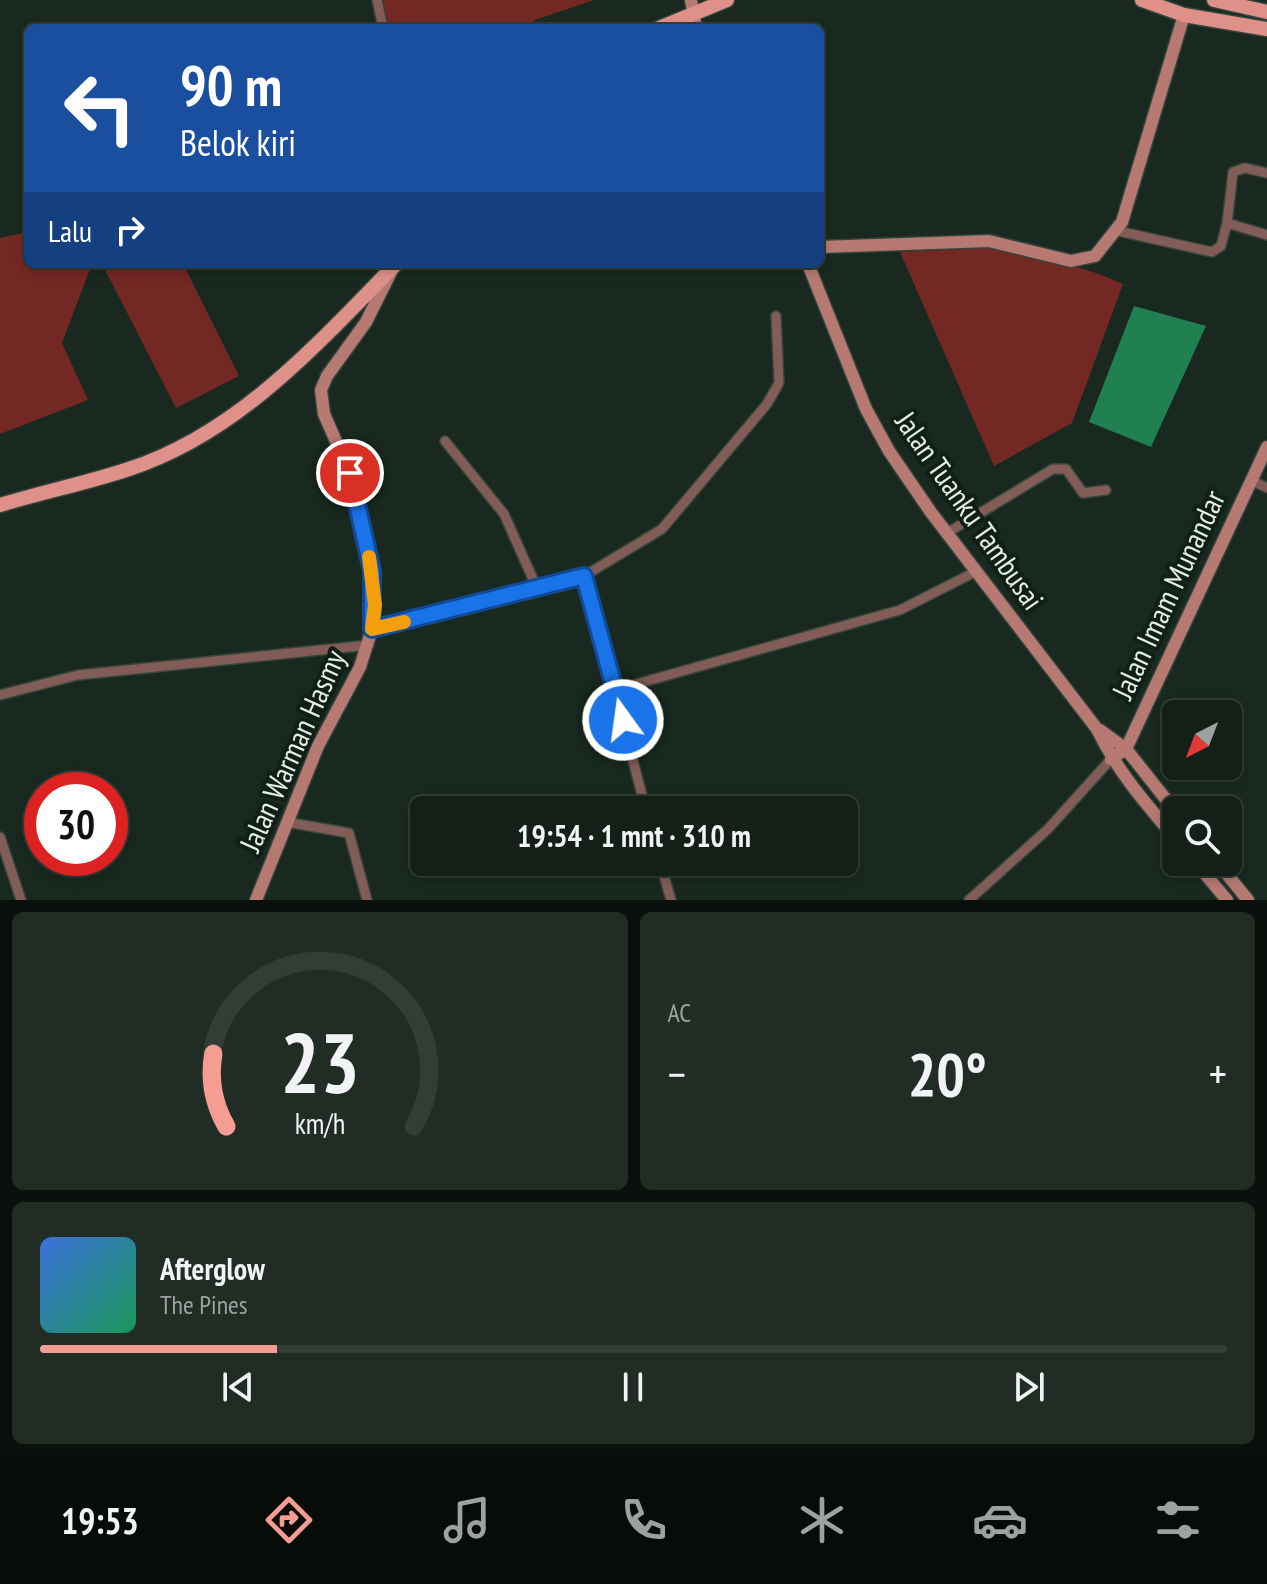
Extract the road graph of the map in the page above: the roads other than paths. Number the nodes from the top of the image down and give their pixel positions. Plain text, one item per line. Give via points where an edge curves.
1 (377, 0) edge
2 (727, 0) edge
3 (1142, 0) edge
4 (1214, 0) edge
5 (1267, 12) edge
6 (694, 14) edge
7 (1184, 15) junction
8 (382, 24) edge
9 (669, 24) edge
10 (1267, 29) edge
11 (1267, 173) edge
12 (1227, 223) junction
13 (1118, 231) junction
14 (1267, 235) edge
15 (824, 247) edge
16 (392, 268) edge
17 (393, 268) edge
18 (810, 268) edge
19 (776, 316) dead end
20 (445, 441) dead end
21 (1267, 447) edge
22 (1251, 480) junction
23 (1267, 488) edge
24 (1106, 490) dead end
25 (0, 505) edge
26 (947, 533) junction
27 (977, 571) junction
28 (584, 576) junction
29 (537, 588) junction
30 (372, 629) junction
31 (369, 645) junction
32 (615, 690) junction
33 (0, 695) edge
34 (1097, 729) junction
35 (1126, 749) junction
36 (1111, 759) junction
37 (642, 796) edge
38 (1163, 796) edge
39 (286, 822) junction
40 (1162, 822) edge
41 (0, 837) edge
42 (664, 876) edge
43 (1207, 876) edge
44 (1228, 876) edge
45 (21, 900) edge
46 (256, 900) edge
47 (367, 900) edge
48 (671, 900) edge
49 (969, 900) edge
50 (1227, 900) edge
51 (1248, 900) edge

1 - 8 street
2 - 6 main road
3 - 7 main road
4 - 5 main road
6 - 9 main road
7 - 10 main road
7 - 13 street
11 - 12 street via 1245,168 1233,172
12 - 13 street via 1221,246 1212,252
12 - 14 street
13 - 15 street via 1105,248 1084,261 989,241
16 - 25 main road via 285,374 212,430 129,469
17 - 30 street, Jalan Warman Hasmy via 321,390 324,414 350,473 361,517 372,571
18 - 26 street, Jalan Tuanku Tambusai via 866,409
19 - 28 street via 779,383 767,404 662,529
20 - 29 street via 504,514
21 - 22 street, Jalan Imam Munandar
22 - 23 street
22 - 35 street, Jalan Imam Munandar
24 - 26 street via 1083,493 1066,469 1053,469
26 - 27 street, Jalan Tuanku Tambusai
27 - 32 street via 900,610
27 - 34 street, Jalan Tuanku Tambusai
28 - 29 street
28 - 32 street
29 - 30 street
30 - 31 street, Jalan Warman Hasmy
31 - 33 street via 78,675
31 - 39 street, Jalan Warman Hasmy
32 - 37 street
34 - 35 street, Jalan Tuanku Tambusai
34 - 36 street, Jalan Tuanku Tambusai
35 - 36 street
35 - 38 street, Jalan Tuanku Tambusai
36 - 40 street, Jalan Tuanku Tambusai
36 - 49 street via 1048,829
39 - 46 street, Jalan Warman Hasmy
39 - 47 street via 349,833
41 - 45 street
42 - 48 street
43 - 50 street
44 - 51 street

